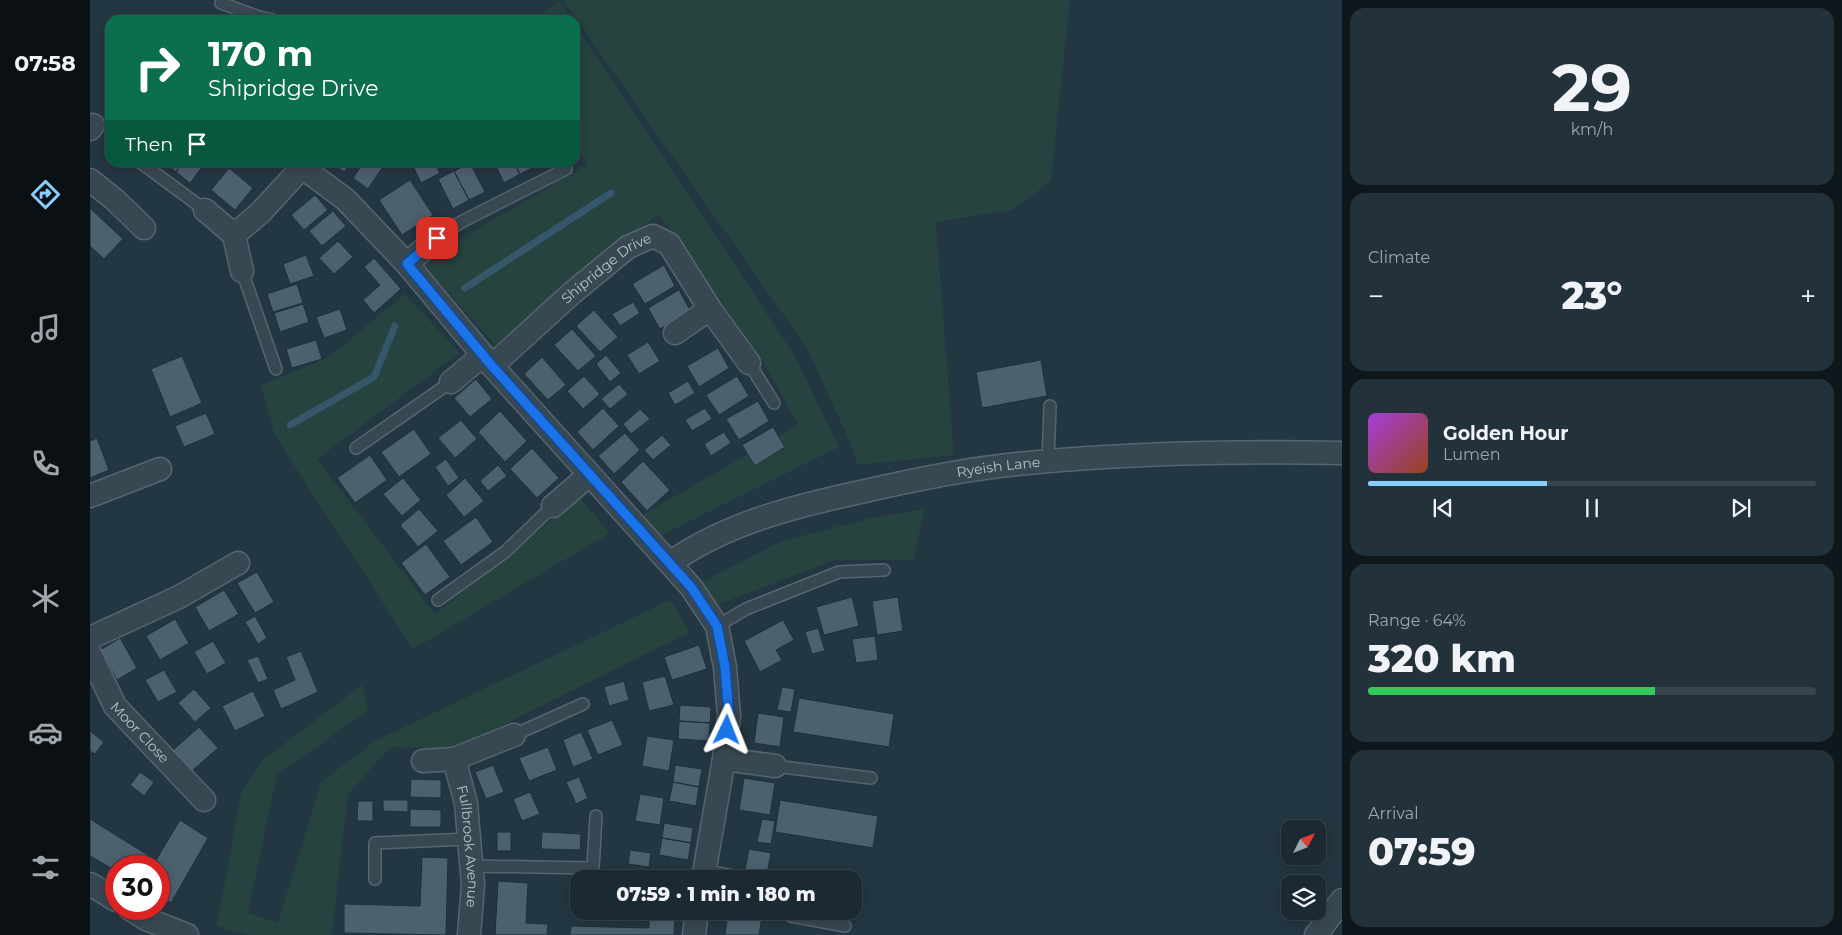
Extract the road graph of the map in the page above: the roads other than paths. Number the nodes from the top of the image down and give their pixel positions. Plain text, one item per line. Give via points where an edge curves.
1 (221, 3) dead end
2 (253, 15) edge
3 (147, 167) edge
4 (303, 167) edge
5 (307, 167) edge
6 (566, 169) dead end
7 (90, 180) edge
8 (205, 210) joint
9 (144, 228) dead end
10 (234, 235) junction
11 (437, 238) joint
12 (407, 264) junction
13 (242, 271) joint
14 (710, 309) junction
15 (675, 333) dead end
16 (488, 360) junction
17 (749, 363) joint
18 (276, 369) dead end
19 (451, 382) joint
20 (774, 403) dead end
21 (1050, 406) dead end
22 (356, 448) dead end
23 (1342, 452) edge
24 (1048, 461) junction
25 (160, 469) dead end
26 (589, 475) junction
27 (90, 496) edge
28 (553, 506) joint
29 (238, 563) dead end
30 (670, 563) junction
31 (884, 570) dead end
32 (438, 600) dead end
33 (717, 626) junction
34 (90, 638) edge
35 (90, 654) edge
36 (583, 704) dead end
37 (514, 735) joint
38 (454, 759) junction
39 (724, 759) junction
40 (423, 761) dead end
41 (775, 766) joint
42 (871, 778) dead end
43 (204, 800) dead end
44 (596, 816) dead end
45 (470, 840) junction
46 (471, 866) junction
47 (705, 870) edge
48 (374, 879) dead end
49 (90, 884) edge
50 (105, 893) edge
51 (1342, 900) edge
52 (149, 920) edge
53 (696, 920) edge
54 (813, 920) edge
55 (845, 926) dead end
56 (187, 935) edge
57 (469, 935) edge
58 (694, 935) edge
59 (1316, 935) edge

1 - 2 lane
3 - 8 lane
4 - 10 street via 260,213
5 - 12 street via 345,199
6 - 11 lane via 463,221
7 - 9 street
8 - 10 street
10 - 13 street
11 - 12 street
12 - 16 street
13 - 18 lane
14 - 15 street
14 - 16 street, Shipridge Drive via 669,244 653,236 628,247
14 - 17 street, Shipridge Drive
16 - 19 street, Shipridge Drive
16 - 26 street
17 - 20 lane, Shipridge Drive
19 - 22 lane, Shipridge Drive
21 - 24 lane
23 - 24 street, Ryeish Lane
24 - 30 street, Ryeish Lane via 938,476 818,501 741,525 694,546
25 - 27 street
26 - 28 street
26 - 30 street
28 - 32 lane via 505,552
29 - 34 street via 179,597
30 - 33 street
31 - 33 lane via 839,572 746,609
33 - 39 street via 725,667 729,716
35 - 43 street, Moor Close via 115,706
36 - 37 lane
37 - 38 street
38 - 40 street
38 - 45 street, Fullbrook Avenue via 466,803
39 - 41 street
39 - 47 street
41 - 42 lane
44 - 46 lane via 593,868
45 - 46 street, Fullbrook Avenue
45 - 48 lane via 375,843
46 - 57 street, Fullbrook Avenue via 473,885
49 - 50 street
51 - 59 street
52 - 56 street
53 - 58 street
54 - 55 lane

